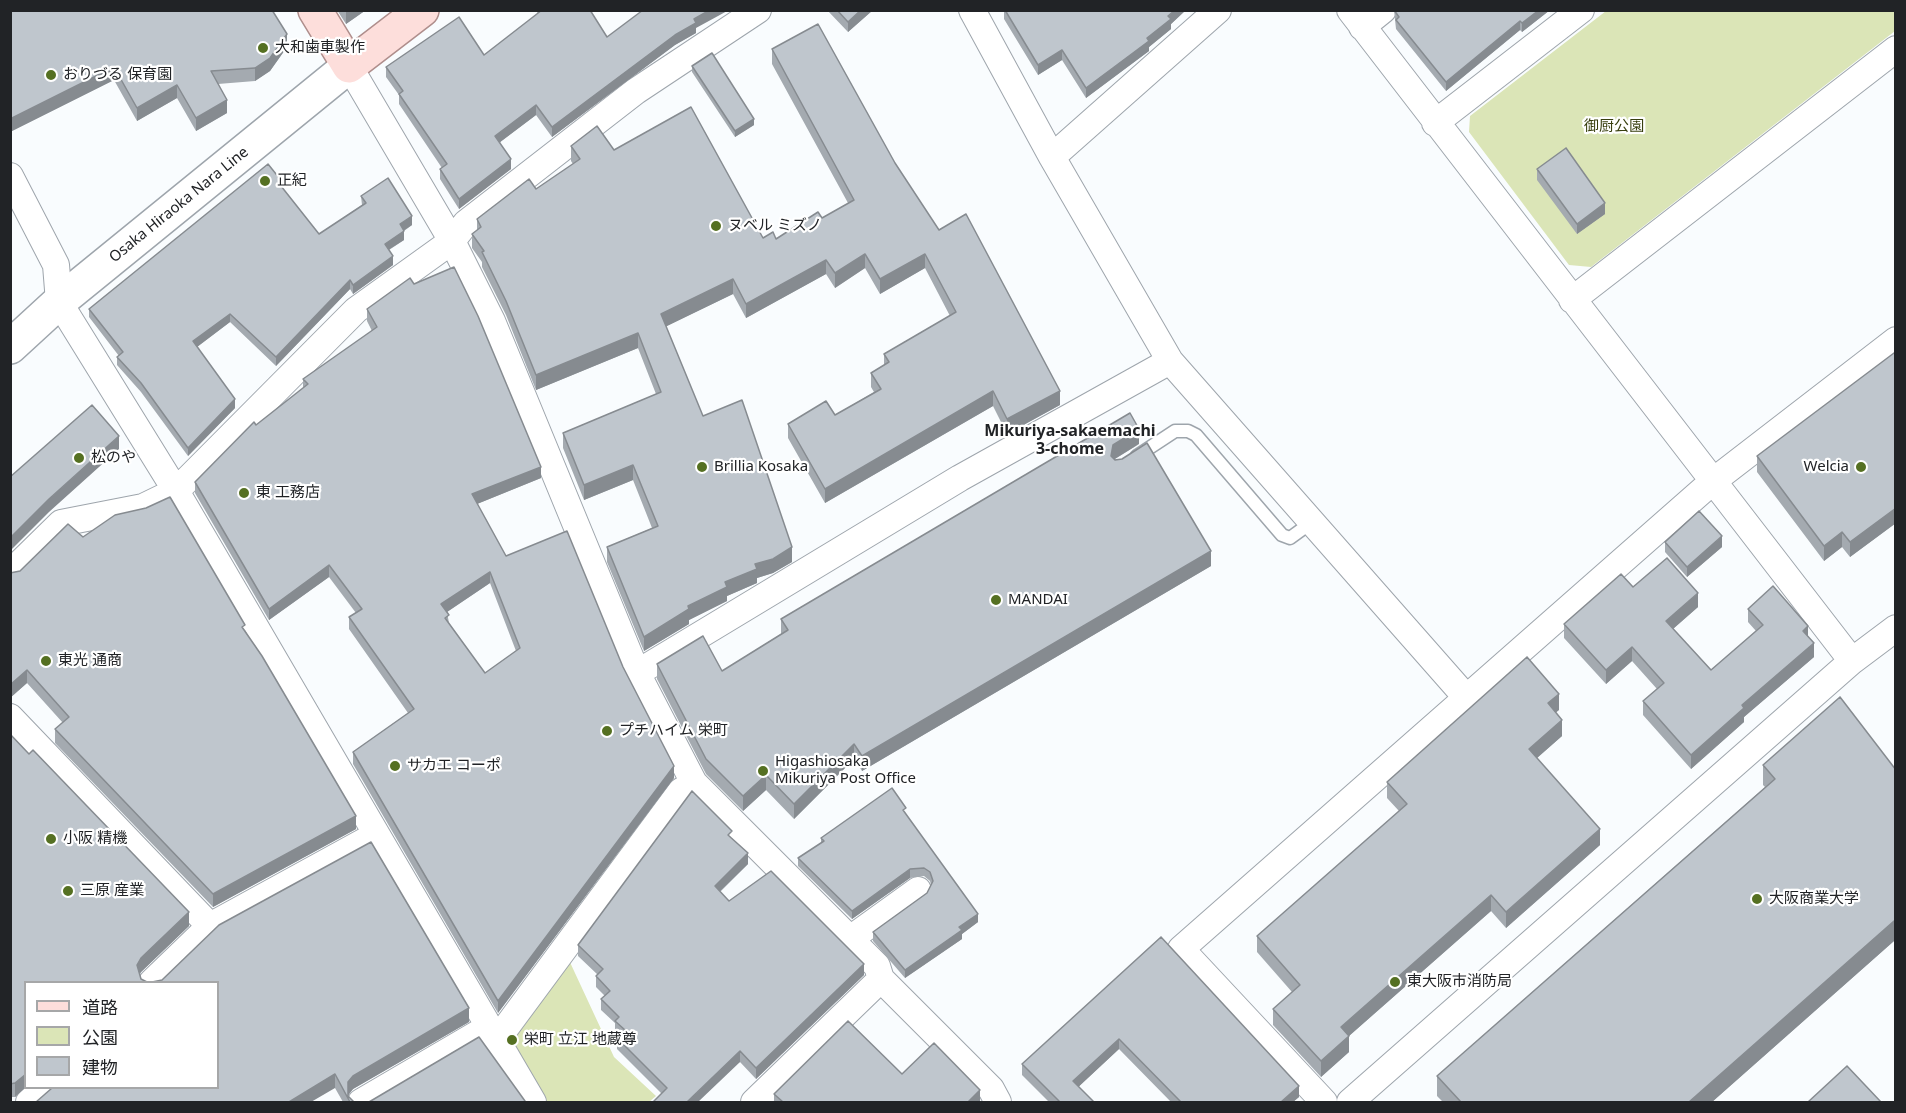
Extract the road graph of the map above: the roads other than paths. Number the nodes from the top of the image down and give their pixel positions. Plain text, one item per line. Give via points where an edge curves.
1 (315, 10) edge
2 (422, 10) edge
3 (758, 10) edge
4 (972, 10) edge
5 (1218, 10) edge
6 (1383, 10) edge
7 (1581, 10) edge
8 (1356, 19) edge
9 (1896, 49) edge
10 (349, 66) junction
11 (1435, 123) junction
12 (1052, 157) junction
13 (10, 176) edge
14 (452, 241) junction
15 (1572, 300) junction
16 (59, 302) junction
17 (1896, 340) edge
18 (10, 346) edge
19 (1170, 361) junction
20 (1127, 462) edge
21 (1712, 482) junction
22 (176, 491) junction
23 (1312, 522) junction
24 (10, 573) edge
25 (1896, 628) edge
26 (1852, 661) junction
27 (637, 673) junction
28 (1465, 696) junction
29 (10, 717) edge
30 (693, 783) junction
31 (376, 835) junction
32 (918, 890) dead end
33 (210, 926) junction
34 (850, 939) junction
35 (881, 979) junction
36 (153, 981) edge
37 (493, 1034) junction
38 (44, 1089) edge
39 (29, 1102) edge
40 (361, 1102) edge
41 (533, 1102) edge
42 (754, 1102) edge
43 (998, 1102) edge
44 (1324, 1102) edge
45 (1350, 1102) edge

1 - 10 main road
2 - 10 main road
3 - 14 street via 636,91 466,223
4 - 12 street
5 - 12 street
6 - 8 street
7 - 11 street
8 - 11 street
9 - 15 street
10 - 14 street
10 - 16 main road, Osaka Hiraoka Nara Line
11 - 15 street
12 - 19 street
13 - 16 street via 56,265
14 - 22 street via 356,310
14 - 27 street via 492,321
15 - 21 street
16 - 18 main road, Osaka Hiraoka Nara Line
16 - 22 street
17 - 21 street
19 - 23 street
19 - 27 street via 960,478
20 - 23 lane via 1175,431 1188,431 1196,435 1282,535 1290,538
21 - 26 street
21 - 28 street
22 - 24 street via 143,507 61,523
22 - 31 street
23 - 28 street
25 - 26 street
26 - 45 street
27 - 30 street
28 - 44 street via 1181,949
29 - 33 street
30 - 34 street
30 - 37 street via 681,790
31 - 33 street
31 - 37 street
32 - 34 street
33 - 36 street
34 - 35 street via 877,966
35 - 42 street
35 - 43 street via 991,1089
37 - 40 street
37 - 41 street
38 - 39 street

